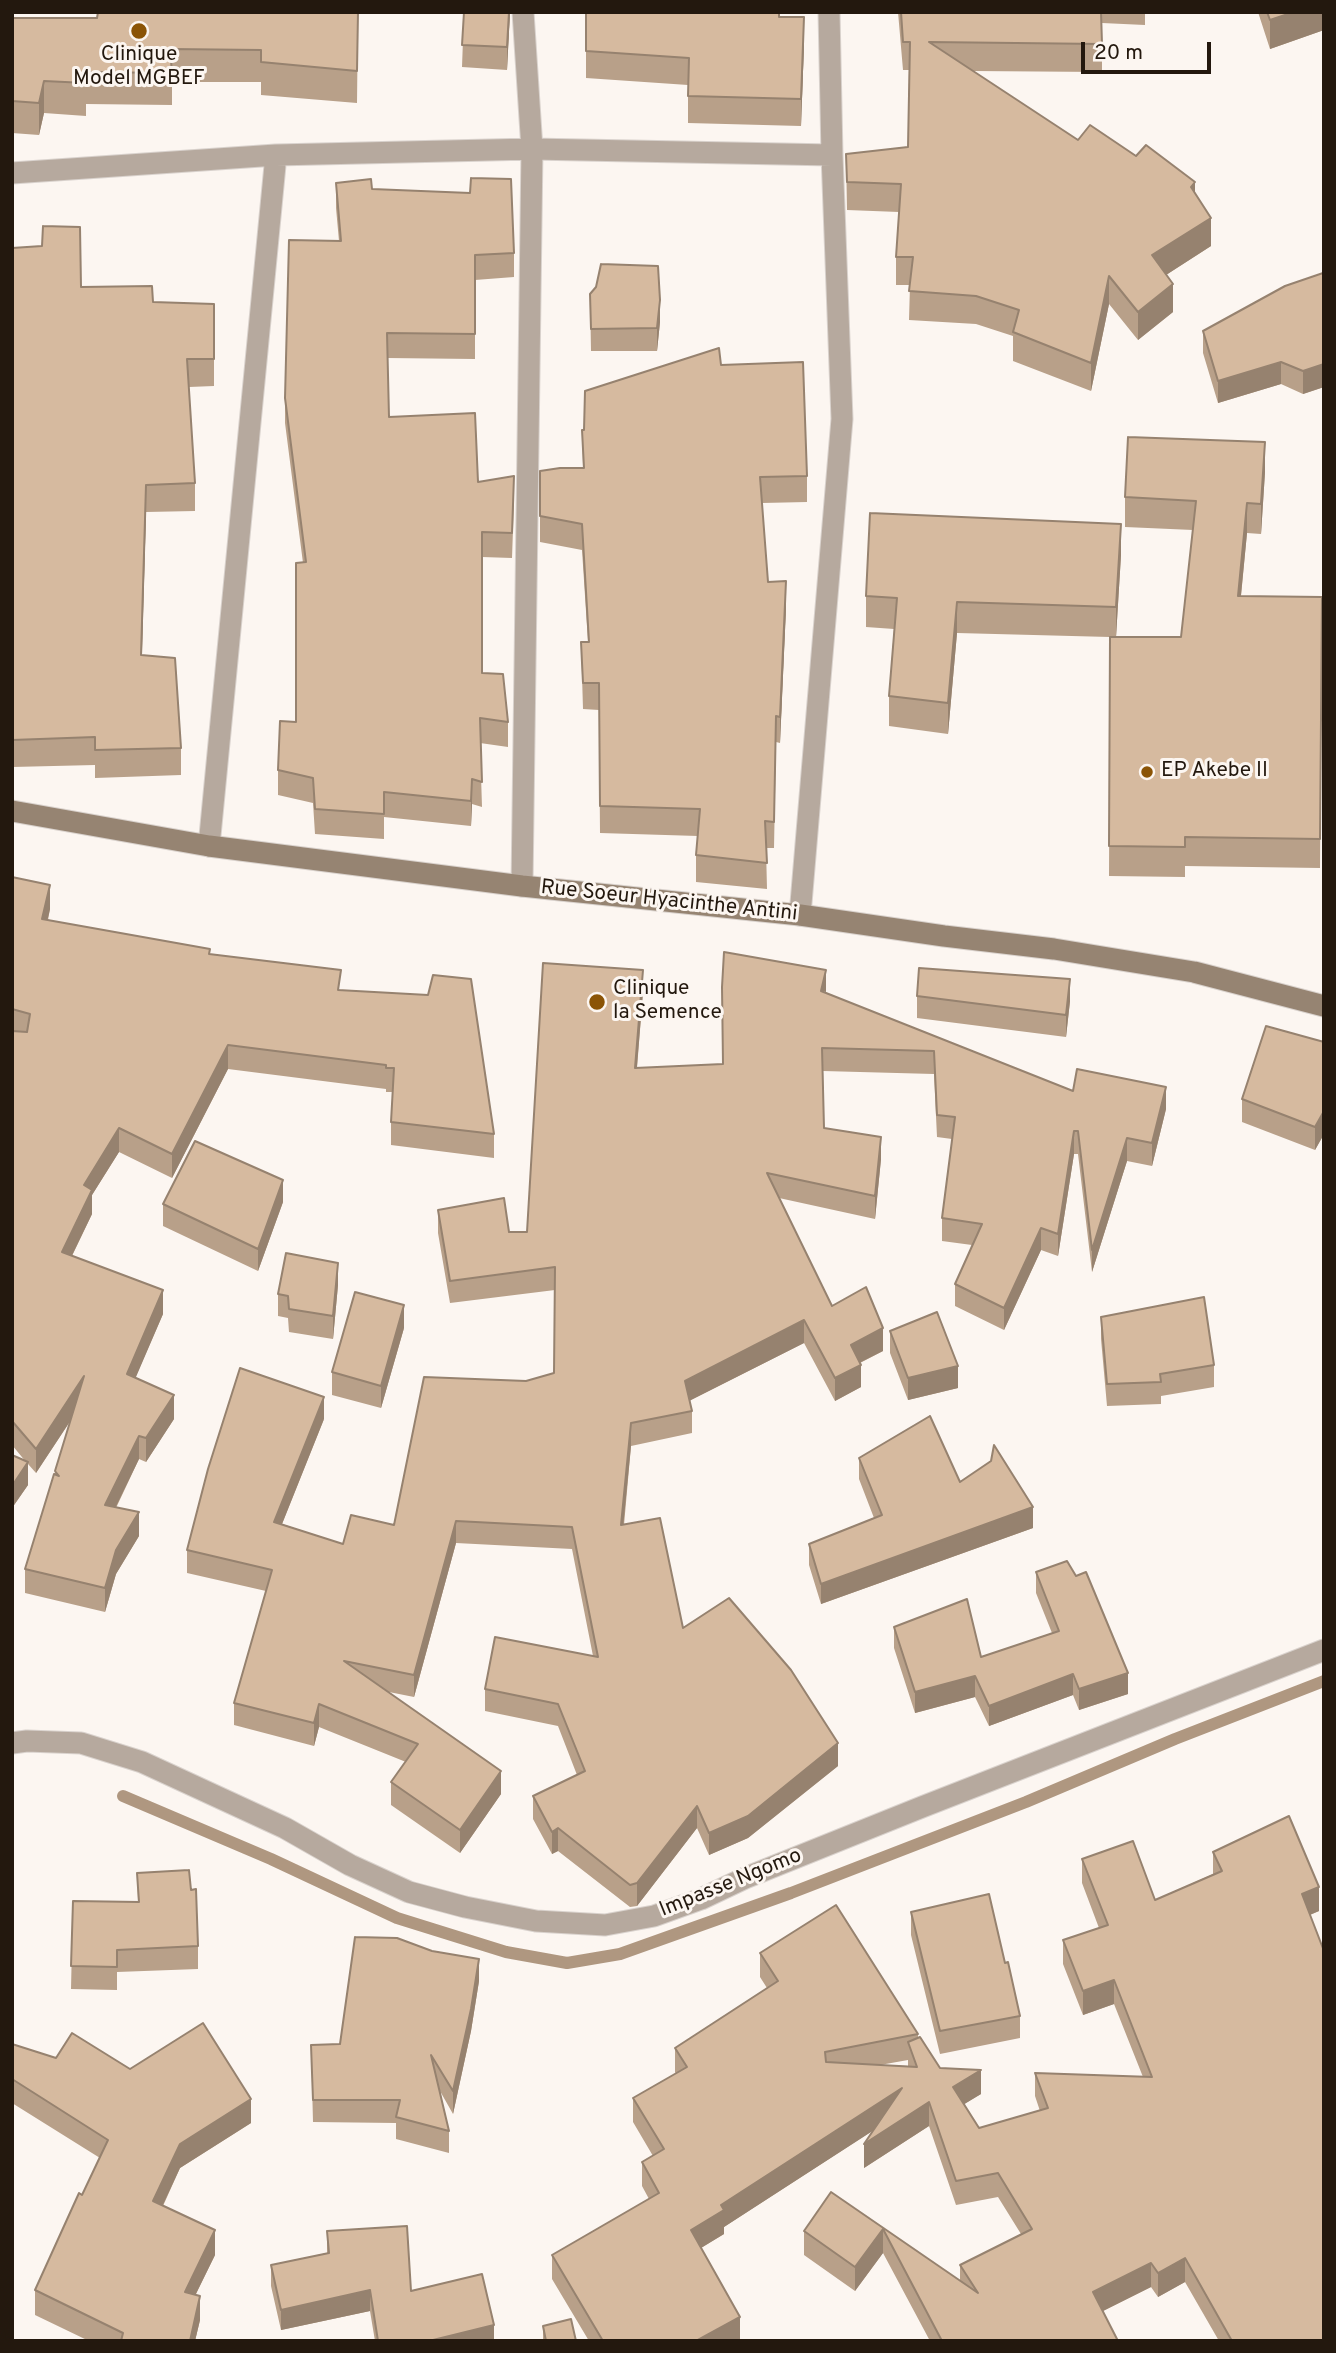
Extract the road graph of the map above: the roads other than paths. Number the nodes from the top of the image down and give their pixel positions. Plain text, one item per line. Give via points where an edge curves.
1 (523, 12) edge
2 (829, 12) edge
3 (532, 149) junction
4 (276, 155) junction
5 (832, 155) junction
6 (12, 173) edge
7 (12, 811) edge
8 (209, 846) junction
9 (522, 886) junction
10 (800, 915) junction
11 (1324, 1006) edge
12 (1324, 1650) edge
13 (12, 1744) edge

1 - 3 street
2 - 5 street
3 - 4 street
3 - 5 street
3 - 9 street
4 - 6 street
4 - 8 street
5 - 10 street via 842,419
7 - 8 main road, Rue Soeur Hyacinthe Antini
8 - 9 main road, Rue Soeur Hyacinthe Antini
9 - 10 main road, Rue Soeur Hyacinthe Antini
10 - 11 main road, Rue Soeur Hyacinthe Antini via 1136,961
12 - 13 street, Impasse Ngomo via 909,1812 701,1899 654,1916 605,1925 536,1921 409,1892 142,1762 81,1743

